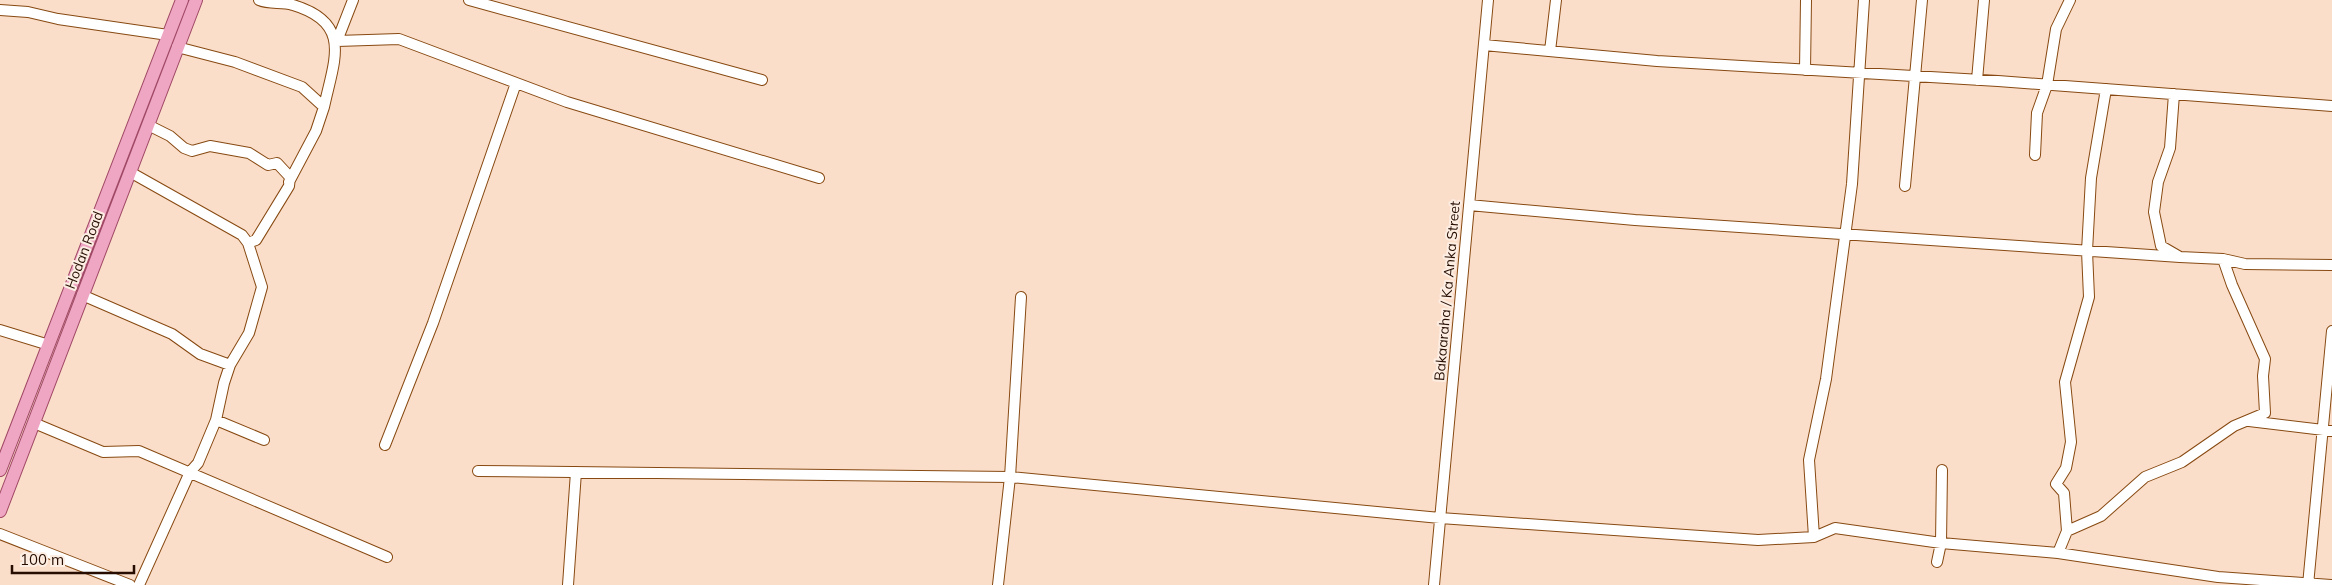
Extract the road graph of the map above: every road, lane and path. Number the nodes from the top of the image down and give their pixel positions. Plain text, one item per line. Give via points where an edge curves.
1 (182, 0) edge
2 (196, 0) edge
3 (259, 0) edge
4 (353, 0) edge
5 (469, 0) edge
6 (1488, 0) edge
7 (1556, 0) edge
8 (1806, 0) edge
9 (1864, 0) edge
10 (1922, 0) edge
11 (1984, 0) edge
12 (2070, 0) edge
13 (0, 10) edge
14 (168, 36) junction
15 (337, 41) junction
16 (1484, 46) junction
17 (177, 47) junction
18 (1550, 51) junction
19 (1805, 70) junction
20 (1858, 73) junction
21 (1916, 76) junction
22 (762, 80) dead end
23 (1977, 80) junction
24 (516, 83) junction
25 (2047, 85) junction
26 (2106, 89) junction
27 (2174, 94) junction
28 (2332, 106) edge
29 (324, 107) junction
30 (148, 125) junction
31 (2035, 155) dead end
32 (130, 172) junction
33 (820, 178) dead end
34 (289, 182) junction
35 (1905, 186) dead end
36 (1469, 205) junction
37 (1844, 234) junction
38 (248, 243) junction
39 (2088, 251) junction
40 (2180, 257) junction
41 (2223, 259) junction
42 (2332, 265) edge
43 (82, 295) junction
44 (1021, 297) dead end
45 (0, 330) edge
46 (2332, 331) edge
47 (49, 345) junction
48 (230, 365) junction
49 (216, 420) junction
50 (2245, 420) junction
51 (34, 423) junction
52 (2327, 431) edge
53 (264, 440) dead end
54 (385, 445) dead end
55 (0, 470) edge
56 (1942, 470) dead end
57 (478, 471) dead end
58 (190, 472) junction
59 (576, 472) junction
60 (1010, 477) junction
61 (0, 511) edge
62 (1440, 518) junction
63 (2067, 531) junction
64 (0, 534) edge
65 (1814, 537) junction
66 (1941, 543) junction
67 (2058, 553) junction
68 (387, 557) dead end
69 (1937, 562) dead end
70 (2308, 584) edge
71 (130, 585) edge
72 (139, 585) edge
73 (568, 585) edge
74 (998, 585) edge
75 (1434, 585) edge
76 (2331, 585) edge

1 - 14 main road, Hodan Road
2 - 17 main road, Hodan Road
3 - 15 street via 311,10 330,27
4 - 15 street
5 - 22 street
6 - 16 street, Bakaaraha / Ka Anka Street
7 - 18 street
8 - 19 street
9 - 20 street
10 - 21 street
11 - 23 street
12 - 25 street via 2056,29
13 - 14 street
14 - 47 main road, Hodan Road
15 - 24 street via 399,39
15 - 29 street
16 - 18 street
16 - 36 street, Bakaaraha / Ka Anka Street
17 - 29 street via 235,62 302,87
17 - 30 main road, Hodan Road
18 - 19 street
19 - 20 street
20 - 21 street
20 - 37 street via 1852,184
21 - 23 street
21 - 35 street
23 - 25 street
24 - 33 street via 567,102
24 - 54 street via 433,323
25 - 26 street
25 - 31 street via 2037,113
26 - 27 street
26 - 39 street via 2093,162
27 - 28 street
27 - 40 street via 2170,148 2158,182 2154,212 2162,246
29 - 34 street via 316,131
30 - 32 main road, Hodan Road
30 - 34 street via 192,151 210,146 249,153 268,166 277,163 290,177
32 - 38 street via 242,235
32 - 43 main road, Hodan Road
34 - 38 street via 256,240
36 - 37 street
36 - 62 street, Bakaaraha / Ka Anka Street
37 - 39 street
37 - 65 street via 1826,379 1809,460
38 - 48 street via 262,288 250,332
39 - 40 street
39 - 63 street via 2088,297 2065,382 2071,442 2066,468 2056,484 2064,493
40 - 41 street
41 - 42 street via 2245,264
41 - 50 street via 2265,360 2264,413
43 - 48 street via 172,334 200,354
43 - 51 main road, Hodan Road
44 - 60 street
45 - 47 street
46 - 52 street
47 - 55 main road, Hodan Road
48 - 49 street
49 - 53 street
49 - 58 street via 198,463
50 - 52 street
50 - 63 street via 2182,462 2145,477 2101,516
51 - 58 street via 103,452 139,451
51 - 61 main road, Hodan Road
52 - 70 street
56 - 66 street
57 - 59 street
58 - 68 street
58 - 72 street
59 - 60 street
59 - 73 street
60 - 62 street
60 - 74 street
62 - 65 street via 1758,540
62 - 75 street, Bakaaraha / Ka Anka Street
63 - 67 street
64 - 71 street
65 - 66 street via 1835,528
66 - 67 street
66 - 69 street
67 - 70 street via 2218,577
70 - 76 street

